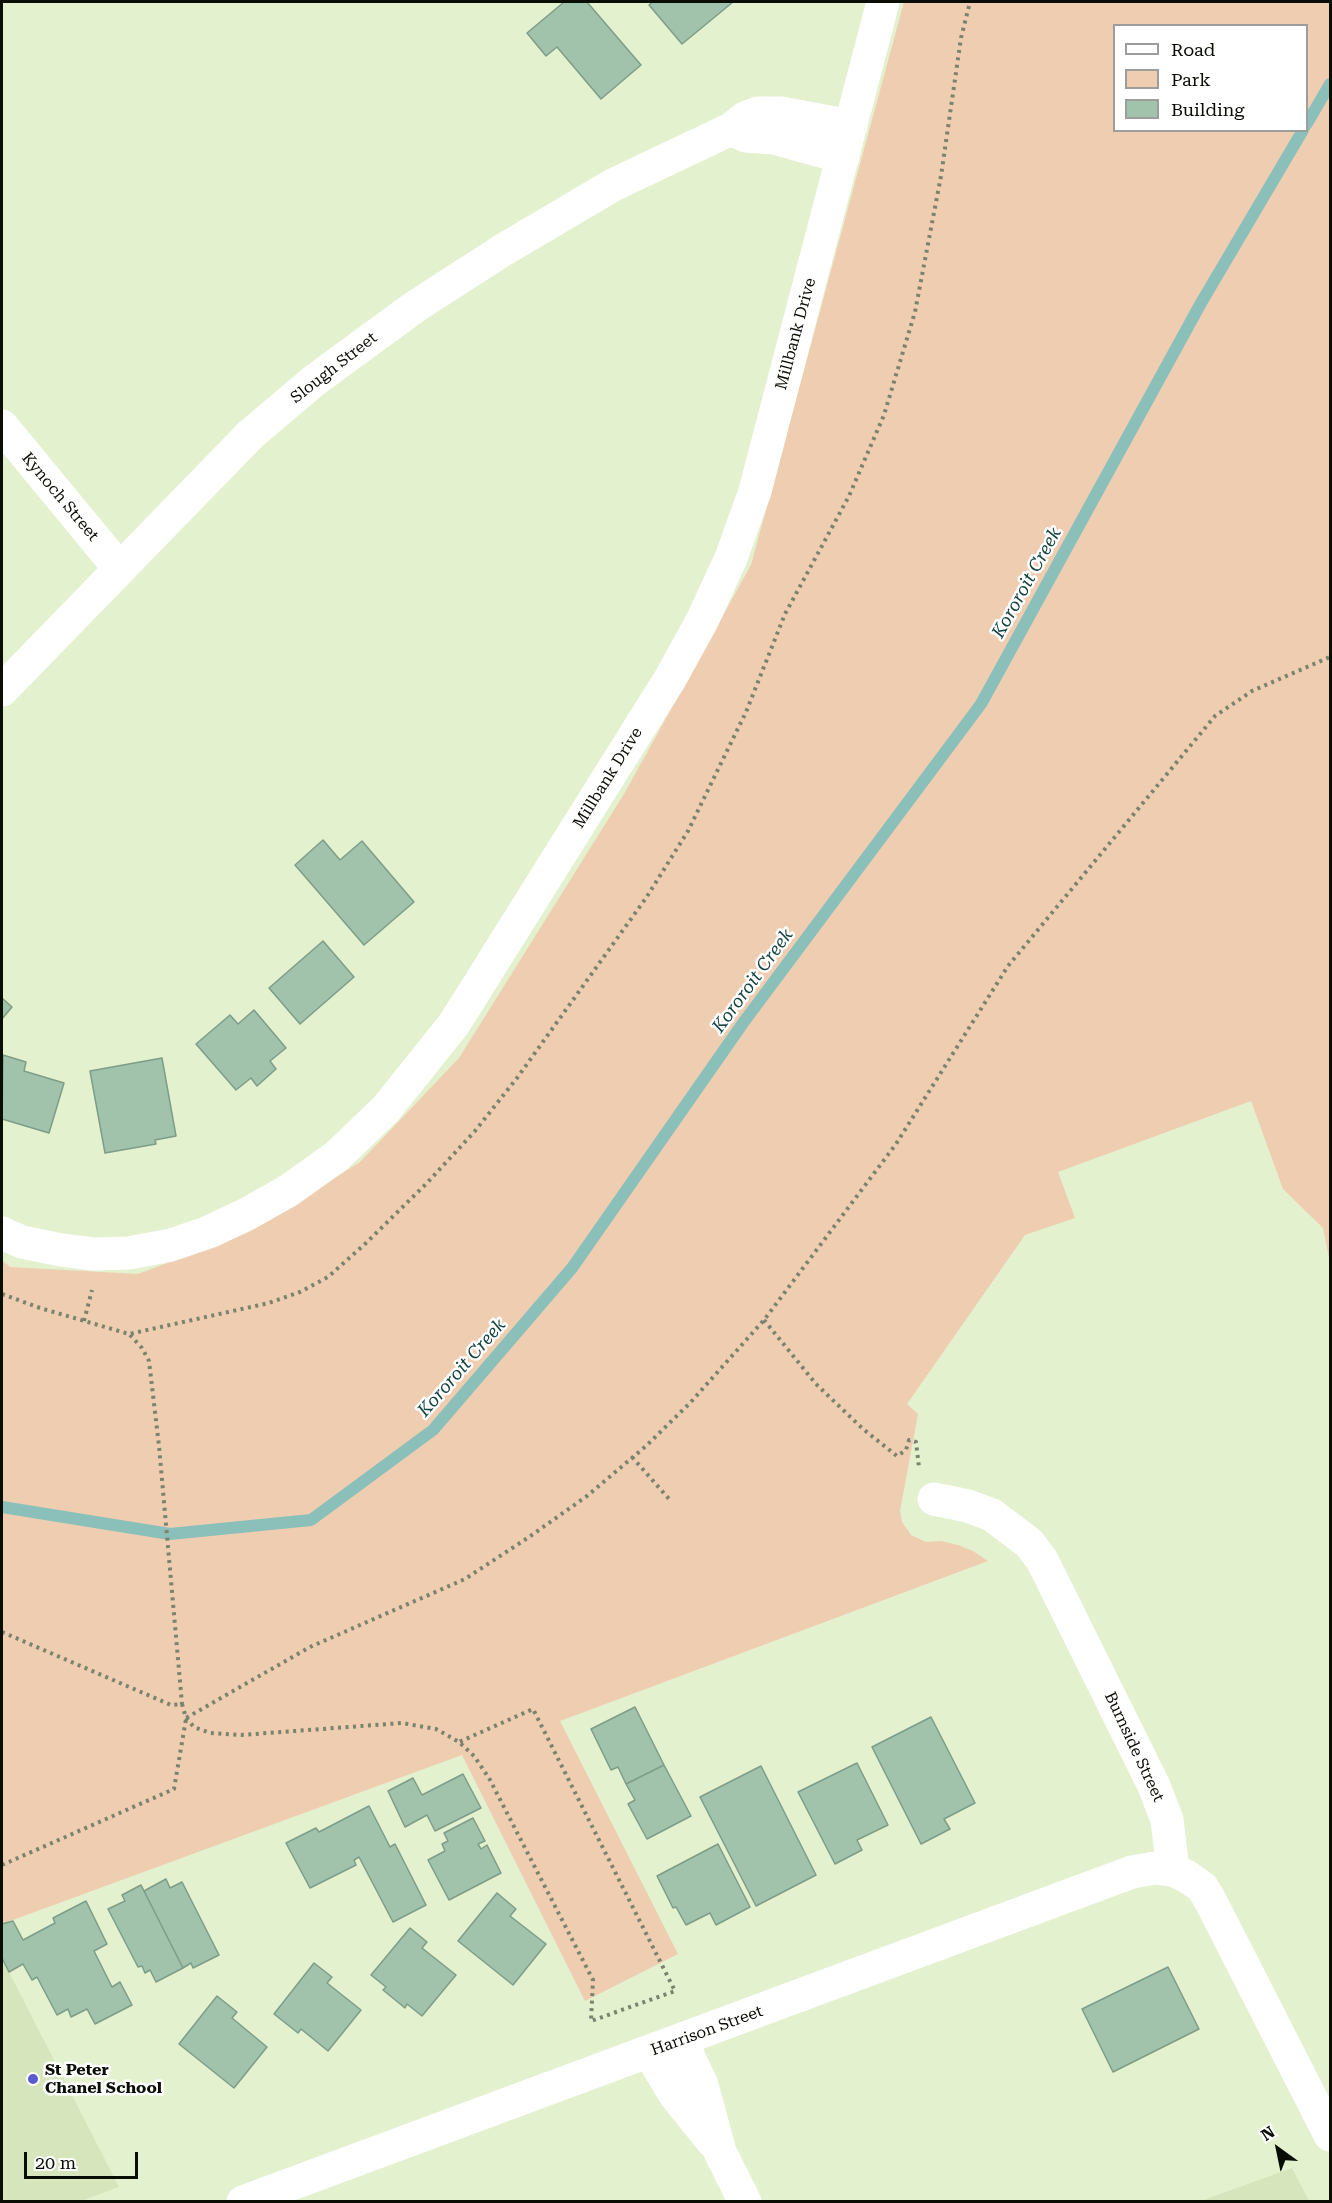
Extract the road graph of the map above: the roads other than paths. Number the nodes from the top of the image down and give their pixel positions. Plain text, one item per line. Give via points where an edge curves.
1 (883, 2) edge
2 (851, 126) junction
3 (731, 129) junction
4 (843, 158) junction
5 (2, 426) edge
6 (119, 568) junction
7 (2, 690) edge
8 (2, 1233) edge
9 (934, 1499) dead end
10 (1173, 1870) junction
11 (681, 2040) junction
12 (649, 2052) junction
13 (1330, 2135) edge
14 (720, 2152) junction
15 (243, 2202) edge
16 (745, 2202) edge

1 - 2 street, Millbank Drive
2 - 3 street, Slough Street via 767,112 745,118
2 - 4 street, Millbank Drive
3 - 4 street via 746,136 774,138
3 - 6 street, Slough Street via 613,185 416,306 315,380 251,434
4 - 8 street, Millbank Drive via 755,491 731,558 670,679 453,1024 386,1109 337,1156 288,1191 209,1233 129,1253 94,1254 22,1242
5 - 6 street, Kynoch Street
6 - 7 street, Slough Street
9 - 10 street, Burnside Street via 992,1515 1029,1544 1042,1560 1155,1786 1167,1820
10 - 11 street, Harrison Street via 1132,1872
10 - 13 street via 1202,1887 1210,1900
11 - 12 street, Harrison Street
11 - 14 street via 702,2085
12 - 14 street via 675,2095
12 - 15 street, Harrison Street
14 - 16 street

